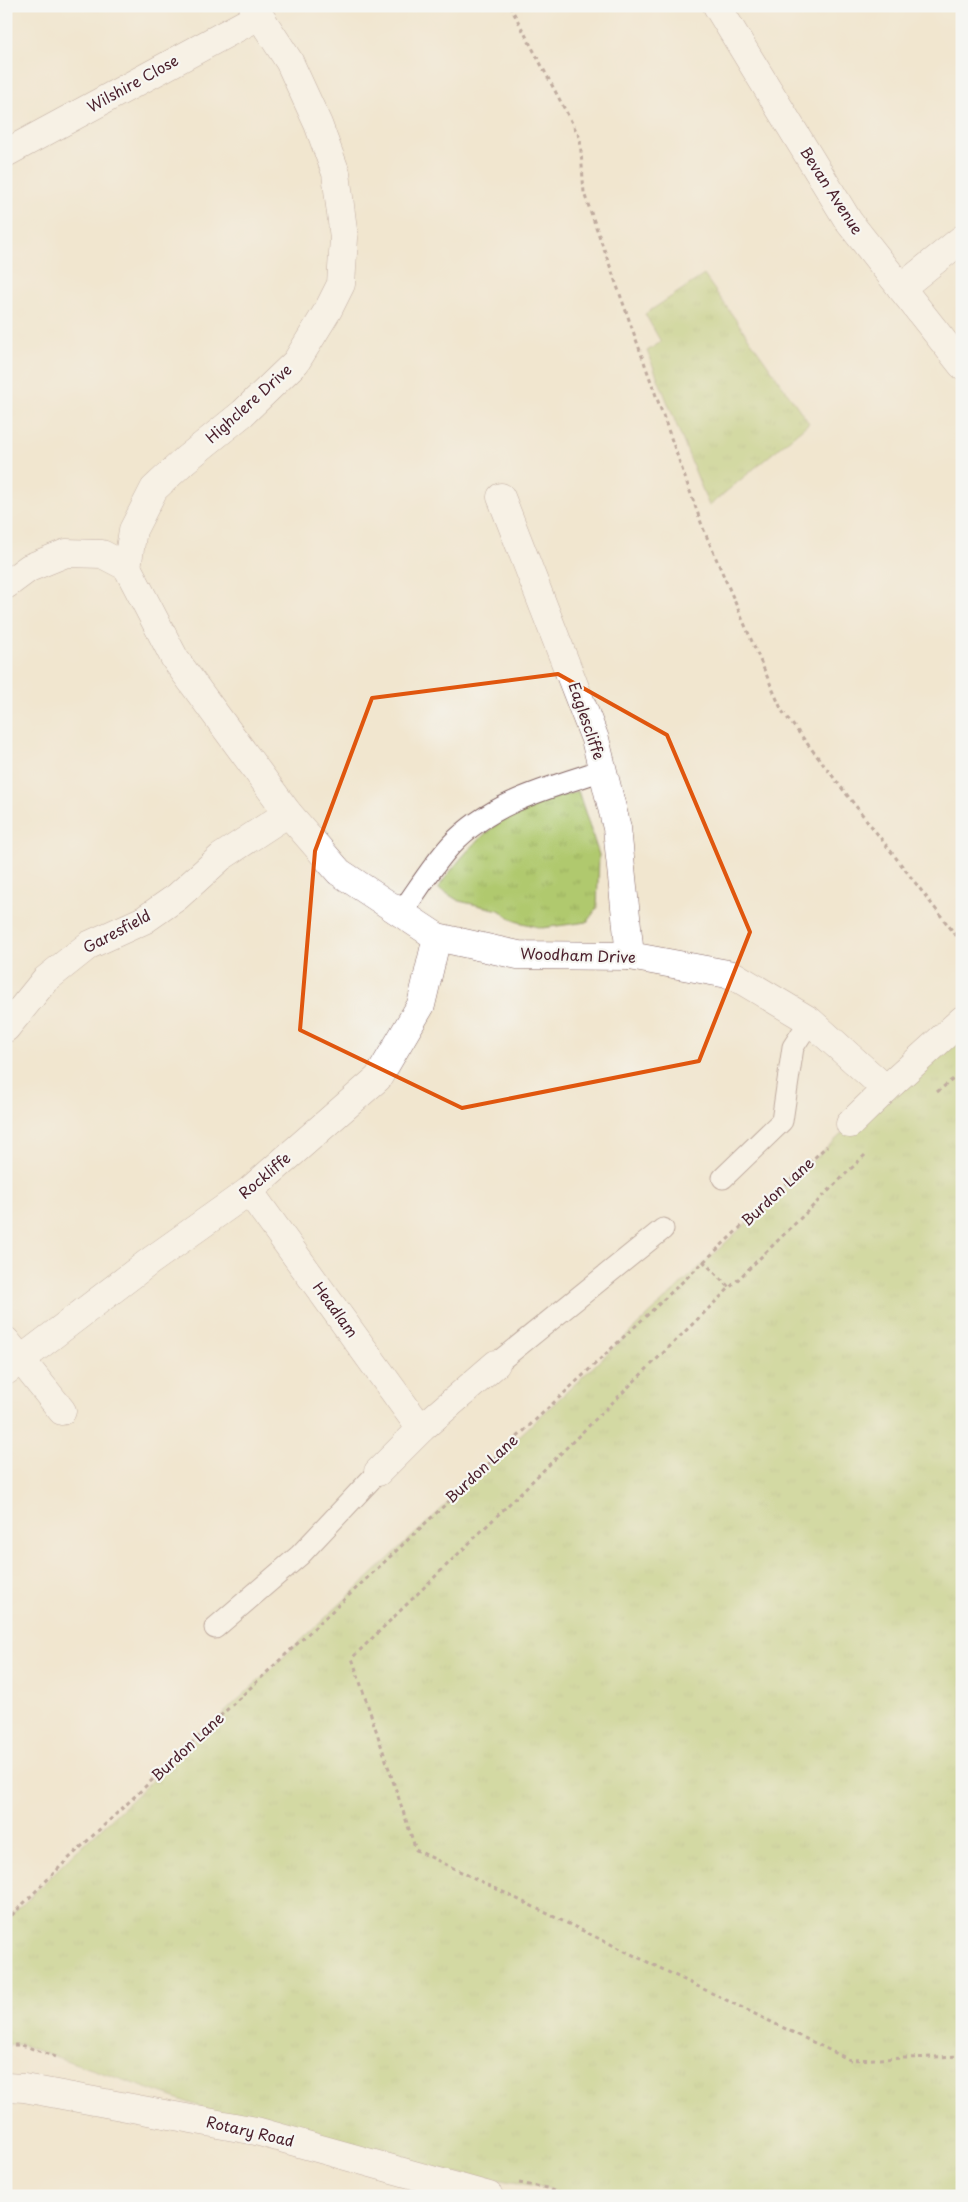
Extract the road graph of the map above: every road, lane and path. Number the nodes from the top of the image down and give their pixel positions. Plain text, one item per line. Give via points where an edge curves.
1 (510, 6) edge
2 (717, 6) edge
3 (256, 11) edge
4 (6, 153) edge
5 (962, 238) edge
6 (901, 288) junction
7 (962, 365) edge
8 (501, 496) dead end
9 (127, 567) junction
10 (6, 585) edge
11 (603, 770) junction
12 (288, 814) junction
13 (401, 913) junction
14 (438, 937) junction
15 (962, 943) edge
16 (630, 956) junction
17 (962, 1020) edge
18 (810, 1021) junction
19 (6, 1028) edge
20 (886, 1089) junction
21 (850, 1124) joint
22 (869, 1152) dead end
23 (723, 1178) dead end
24 (249, 1191) junction
25 (663, 1229) dead end
26 (703, 1261) junction
27 (730, 1288) junction
28 (12, 1357) edge
29 (496, 1364) joint
30 (62, 1411) dead end
31 (422, 1429) junction
32 (378, 1472) joint
33 (215, 1628) dead end
34 (6, 1921) edge
35 (962, 2056) edge
36 (6, 2087) edge
37 (489, 2196) edge

1 - 15 path via 580,138 587,202 703,528 782,711
2 - 6 street, Bevan Avenue via 849,222
3 - 4 street, Wilshire Close
3 - 9 street, Highclere Drive via 289,61 336,173 344,238 341,284 296,362 154,489 134,530
5 - 6 street
6 - 7 street, Bevan Avenue
8 - 11 street, Eaglescliffe via 595,739
9 - 10 street via 102,554 66,554 29,568
9 - 12 street, Woodham Drive via 175,659
11 - 13 lane via 502,806 480,820 450,846
11 - 16 street, Eaglescliffe via 617,828
12 - 13 street, Woodham Drive via 338,872
12 - 19 street, Garesfield via 221,857 177,897 144,920 89,944 45,980
13 - 14 street, Woodham Drive
14 - 16 street, Woodham Drive via 518,955
14 - 24 street, Rockliffe via 421,1005 378,1078
16 - 18 street, Woodham Drive via 733,975
17 - 20 street
18 - 20 street, Woodham Drive
18 - 23 lane via 793,1047 782,1121
20 - 21 street
21 - 26 path, Burdon Lane
22 - 27 path
24 - 28 street, Rockliffe
24 - 31 street, Headlam
25 - 29 lane
26 - 27 path
26 - 34 path, Burdon Lane
27 - 35 path via 352,1658 416,1850 850,2060
28 - 30 street, Rockliffe
29 - 31 street
31 - 32 street
32 - 33 lane via 300,1555
36 - 37 street, Rotary Road via 256,2131

